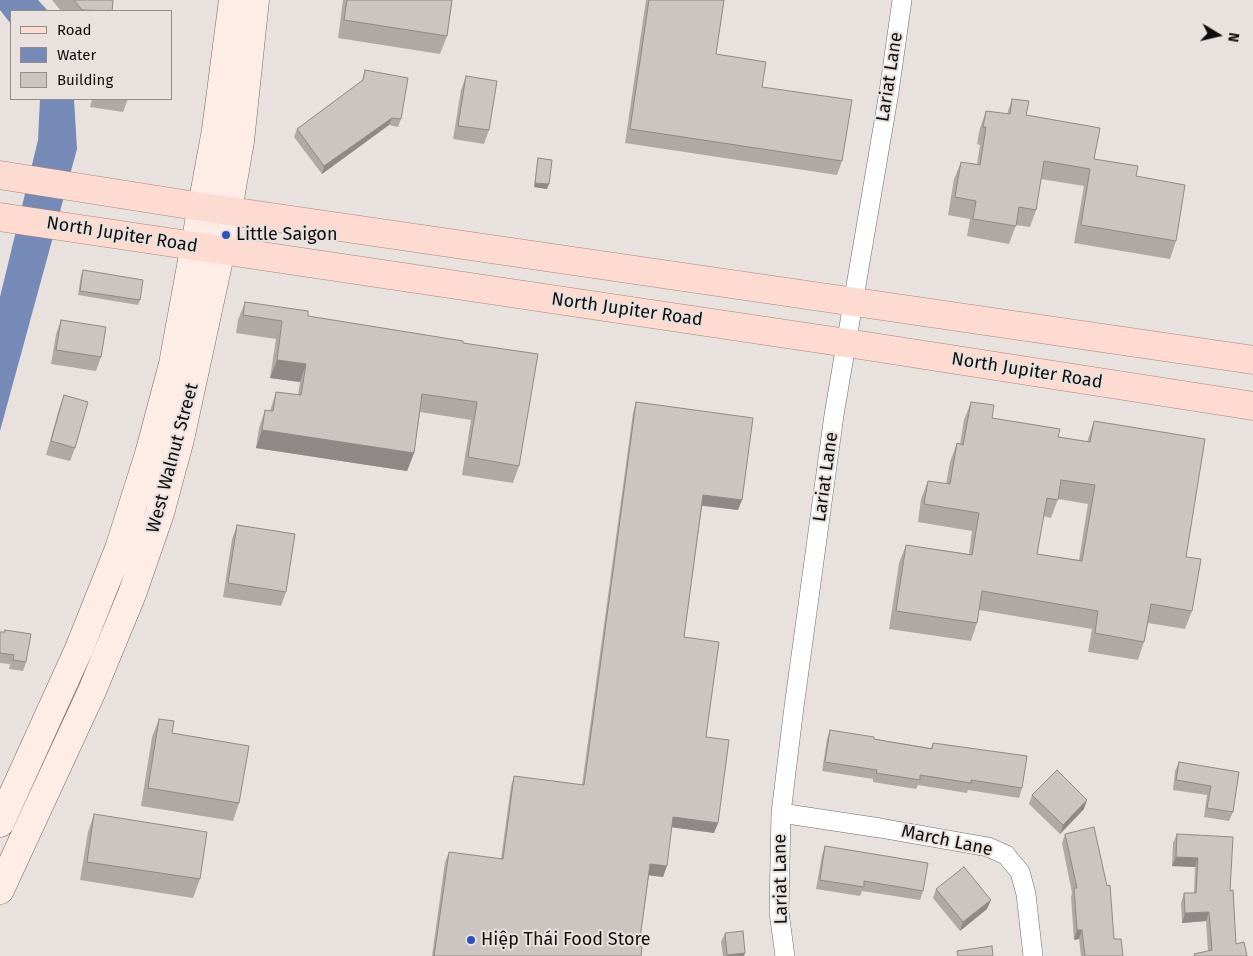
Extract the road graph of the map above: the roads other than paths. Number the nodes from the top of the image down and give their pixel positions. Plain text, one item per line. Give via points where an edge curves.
1 (233, 0) edge
2 (255, 0) edge
3 (902, 0) edge
4 (0, 175) edge
5 (215, 209) junction
6 (0, 217) edge
7 (195, 246) junction
8 (221, 250) junction
9 (576, 262) junction
10 (570, 302) junction
11 (853, 302) junction
12 (847, 343) junction
13 (1253, 360) edge
14 (1253, 406) edge
15 (119, 549) junction
16 (77, 654) junction
17 (107, 654) junction
18 (80, 718) junction
19 (4, 813) edge
20 (781, 813) junction
21 (0, 838) edge
22 (0, 890) edge
23 (785, 956) edge
24 (1033, 956) edge

1 - 5 main road, West Walnut Street via 216,130
2 - 5 main road, West Walnut Street via 240,141
3 - 11 street, Lariat Lane
4 - 5 main road
5 - 7 main road, West Walnut Street
5 - 8 main road, West Walnut Street
5 - 9 main road
6 - 7 main road, North Jupiter Road
7 - 8 main road, North Jupiter Road
7 - 15 main road, West Walnut Street via 172,371
8 - 10 main road, North Jupiter Road
8 - 17 main road, West Walnut Street via 180,439 160,513
9 - 10 main road
9 - 11 main road
10 - 12 main road, North Jupiter Road
11 - 12 street, Lariat Lane
11 - 13 main road
12 - 14 main road, North Jupiter Road
12 - 20 street, Lariat Lane via 818,526
15 - 16 main road, West Walnut Street
15 - 17 main road via 121,579 103,632 103,650
16 - 18 main road via 84,659 87,678
16 - 19 main road, West Walnut Street
17 - 18 main road, West Walnut Street
18 - 22 main road, West Walnut Street
19 - 21 main road, West Walnut Street via 8,821
20 - 23 street, Lariat Lane via 779,912
20 - 24 street, March Lane via 988,847 1006,855 1020,872 1026,894

